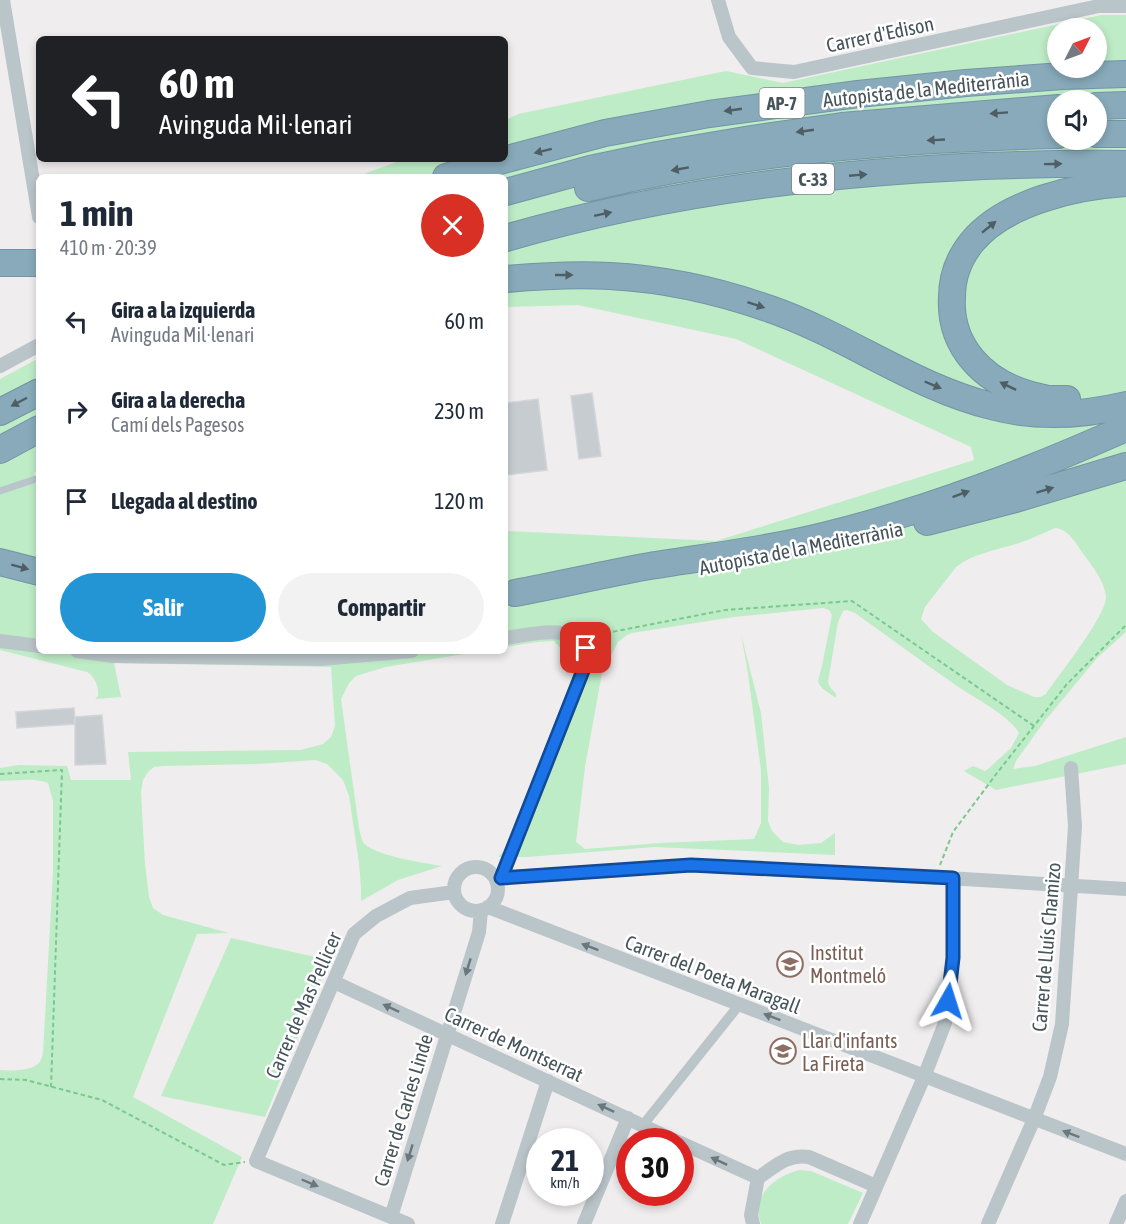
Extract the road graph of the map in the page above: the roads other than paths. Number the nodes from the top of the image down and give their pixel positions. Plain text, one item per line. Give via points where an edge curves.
1 (3, 0) edge
2 (718, 0) edge
3 (1126, 6) edge
4 (1126, 74) edge
5 (1126, 105) edge
6 (1107, 106) edge
7 (1047, 109) edge
8 (1107, 134) edge
9 (1126, 134) edge
10 (1047, 135) edge
11 (508, 159) edge
12 (496, 162) edge
13 (1126, 164) edge
14 (455, 174) edge
15 (1126, 183) edge
16 (508, 191) edge
17 (36, 199) edge
18 (508, 208) edge
19 (508, 237) edge
20 (36, 262) edge
21 (0, 263) edge
22 (508, 279) edge
23 (36, 347) edge
24 (0, 366) edge
25 (1126, 390) edge
26 (36, 394) edge
27 (1126, 405) edge
28 (0, 412) edge
29 (1126, 428) edge
30 (36, 431) edge
31 (36, 449) edge
32 (0, 450) edge
33 (1126, 466) edge
34 (0, 467) edge
35 (36, 479) edge
36 (0, 491) edge
37 (0, 562) edge
38 (36, 571) edge
39 (510, 594) edge
40 (508, 638) edge
41 (0, 641) edge
42 (36, 646) edge
43 (99, 654) edge
44 (378, 654) edge
45 (1071, 768) dead end
46 (953, 878) junction
47 (499, 880) junction
48 (1072, 886) junction
49 (1126, 889) edge
50 (454, 892) junction
51 (485, 909) junction
52 (334, 982) junction
53 (739, 1005) junction
54 (447, 1034) junction
55 (924, 1077) junction
56 (548, 1082) junction
57 (628, 1118) junction
58 (1034, 1119) junction
59 (643, 1125) junction
60 (650, 1128) edge
61 (694, 1148) edge
62 (1126, 1155) edge
63 (758, 1178) junction
64 (876, 1186) junction
65 (1126, 1201) edge
66 (391, 1217) junction
67 (865, 1222) edge
68 (408, 1224) edge
69 (502, 1224) edge
70 (584, 1224) edge
71 (753, 1224) edge
72 (988, 1224) edge
73 (1116, 1224) edge

1 - 17 street
2 - 3 street, Carrer d'Edison via 729,37 752,68 794,72 1098,6
4 -> 11 highway, Autopista de la Mediterrània / AP-7 via 966,83 721,112 605,133
5 - 6 highway
7 -> 16 highway via 843,126 751,139 590,169
8 - 9 highway
10 -> 18 highway, C-33 via 914,141 740,159 595,186
12 -> 14 highway, Autopista de la Mediterrània / AP-7
19 -> 13 highway, C-33 via 679,198 807,179 1000,165
25 -> 15 highway via 1047,399 1008,387 976,365 962,345 952,318 951,300 960,260 972,242 997,220 1057,195
20 - 21 highway
22 -> 27 highway via 611,276 691,286 810,324 928,384 997,408 1065,414
23 - 24 street
26 -> 28 highway
39 -> 29 highway via 827,535 949,499
30 - 32 highway
31 - 34 highway
39 -> 33 highway, Autopista de la Mediterrània via 665,575 809,550 880,535
35 - 36 lane
37 -> 38 highway
40 - 47 street via 552,632 569,634 580,640 588,658
41 - 42 street
43 - 44 street via 321,659
45 - 48 street, Carrer de Lluís Chamizo via 1075,826
46 - 47 street via 691,865
46 - 48 street
46 - 55 street via 953,958 945,1023
47 - 50 street via 488,870 473,867 459,875
47 - 51 street via 494,902
48 - 49 street
48 - 58 street, Carrer de Lluís Chamizo via 1062,1024 1050,1077
50 - 51 street via 466,908
50 - 52 street, Carrer de Mas Pellicer via 410,898 376,916 354,934
53 -> 51 street, Carrer del Poeta Maragall
51 -> 54 street, Carrer de Carles Linde
54 -> 52 street, Carrer de Montserrat
52 -> 66 street, Carrer de Mas Pellicer via 256,1161
55 -> 53 street, Carrer del Poeta Maragall
53 - 59 street
54 - 56 street, Carrer de Montserrat
54 -> 66 street, Carrer de Carles Linde
55 - 58 street, Carrer del Poeta Maragall
55 - 64 street
57 -> 56 street, Carrer de Montserrat
56 - 69 street
57 - 59 street, Carrer de Montserrat
57 - 70 street
62 -> 58 street, Carrer del Poeta Maragall
58 - 72 street, Carrer de Lluís Chamizo
59 - 60 street, Carrer de Montserrat
63 -> 61 street, Carrer de Montserrat
63 - 64 street via 785,1159 799,1156
63 - 71 street
64 - 67 street
65 - 73 street
66 - 68 street

